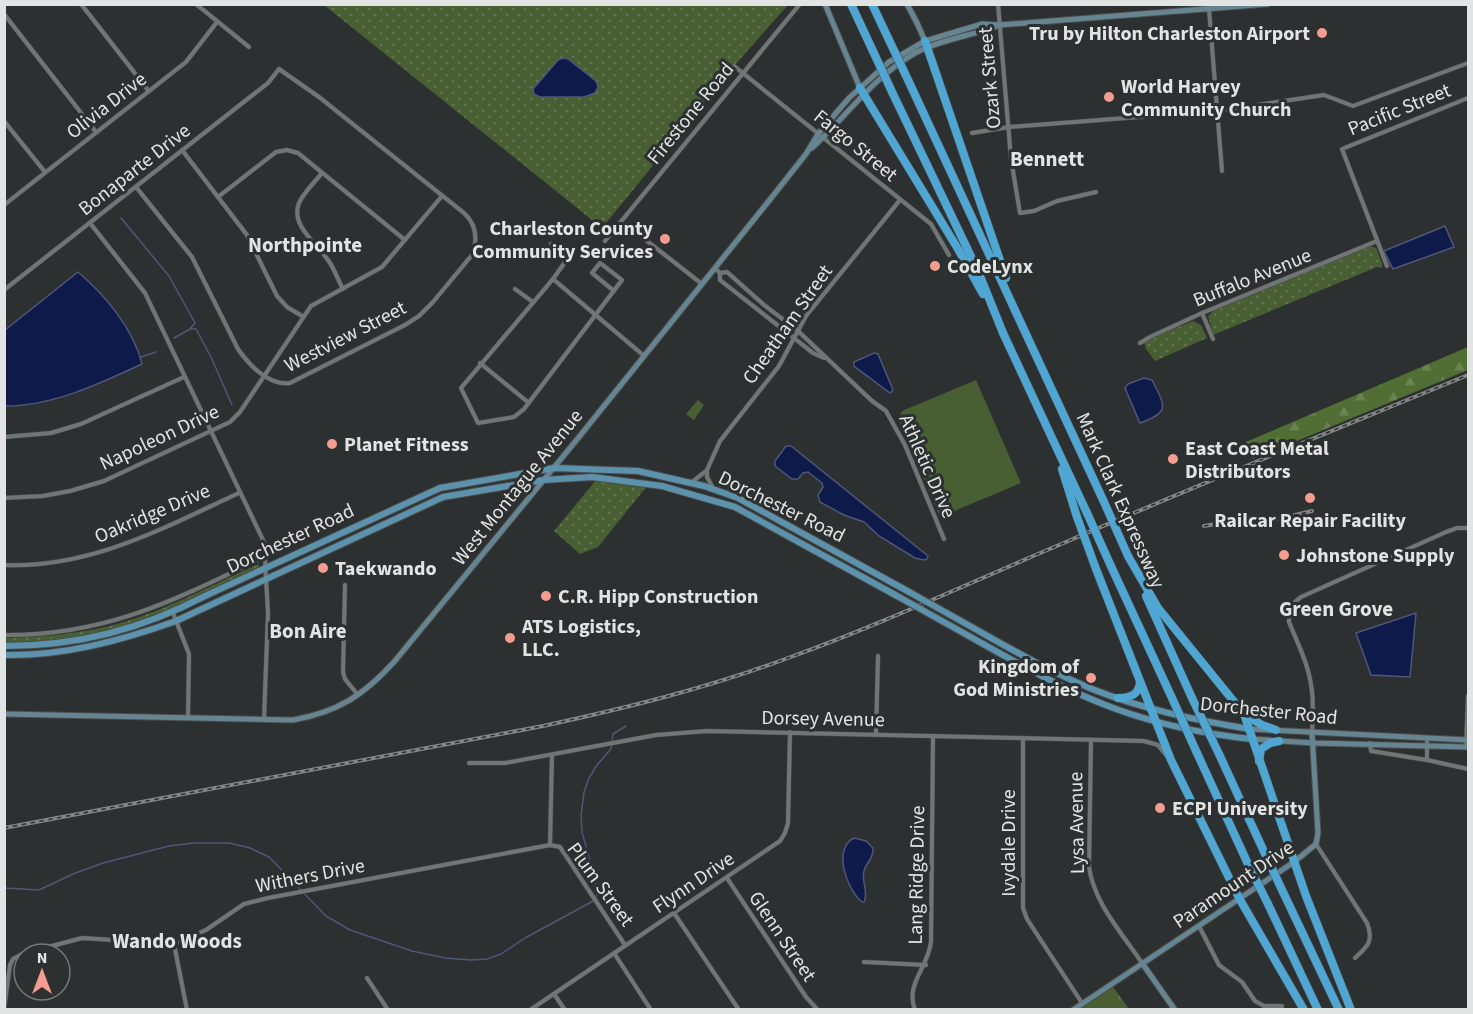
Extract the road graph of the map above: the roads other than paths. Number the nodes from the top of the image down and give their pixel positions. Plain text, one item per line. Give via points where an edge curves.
1 (81, 4) edge
2 (196, 4) edge
3 (800, 4) edge
4 (825, 4) edge
5 (851, 4) edge
6 (873, 4) edge
7 (907, 4) edge
8 (998, 4) edge
9 (1156, 4) edge
10 (1268, 4) edge
11 (1209, 9) junction
12 (4, 14) edge
13 (1156, 14) junction
14 (218, 22) junction
15 (999, 26) junction
16 (926, 45) junction
17 (249, 47) dead end
18 (1468, 63) edge
19 (734, 66) dead end
20 (279, 69) joint
21 (743, 72) junction
22 (148, 90) junction
23 (861, 91) junction
24 (1468, 98) edge
25 (1217, 111) junction
26 (4, 121) edge
27 (1009, 127) junction
28 (96, 132) junction
29 (972, 133) dead end
30 (821, 136) junction
31 (182, 150) junction
32 (1222, 171) dead end
33 (45, 172) junction
34 (322, 173) junction
35 (136, 187) junction
36 (1096, 192) dead end
37 (442, 196) junction
38 (218, 197) junction
39 (900, 200) junction
40 (4, 205) edge
41 (90, 223) junction
42 (642, 237) dead end
43 (405, 240) junction
44 (605, 241) dead end
45 (1377, 241) junction
46 (551, 243) dead end
47 (949, 255) dead end
48 (1387, 266) dead end
49 (715, 268) junction
50 (720, 273) junction
51 (553, 279) junction
52 (702, 284) junction
53 (515, 289) dead end
54 (4, 290) edge
55 (343, 290) junction
56 (614, 291) junction
57 (532, 302) junction
58 (1202, 313) junction
59 (596, 315) junction
60 (302, 316) junction
61 (797, 330) junction
62 (1003, 333) junction
63 (794, 338) junction
64 (1213, 339) dead end
65 (1140, 343) dead end
66 (1034, 349) junction
67 (644, 355) junction
68 (827, 360) junction
69 (480, 363) junction
70 (264, 375) junction
71 (184, 376) junction
72 (529, 402) junction
73 (210, 432) junction
74 (4, 437) edge
75 (1051, 437) junction
76 (554, 468) junction
77 (707, 470) junction
78 (543, 480) junction
79 (692, 482) junction
80 (714, 489) junction
81 (239, 492) junction
82 (4, 498) edge
83 (1468, 528) edge
84 (944, 539) dead end
85 (266, 556) junction
86 (1128, 556) junction
87 (4, 565) edge
88 (266, 567) junction
89 (267, 577) junction
90 (345, 585) dead end
91 (172, 613) junction
92 (176, 621) junction
93 (4, 635) edge
94 (4, 646) edge
95 (4, 654) edge
96 (878, 656) dead end
97 (1140, 680) junction
98 (358, 696) junction
99 (1468, 696) edge
100 (1118, 698) junction
101 (1150, 708) junction
102 (4, 714) edge
103 (1244, 714) junction
104 (188, 718) junction
105 (264, 720) junction
106 (1155, 721) junction
107 (1249, 729) junction
108 (1276, 730) junction
109 (790, 732) junction
110 (1312, 733) junction
111 (876, 734) junction
112 (933, 736) junction
113 (1023, 738) junction
114 (1251, 739) junction
115 (1090, 740) junction
116 (1279, 741) junction
117 (1427, 741) junction
118 (1312, 743) junction
119 (1370, 743) junction
120 (1467, 743) edge
121 (552, 755) junction
122 (1171, 760) junction
123 (1427, 760) junction
124 (1259, 762) junction
125 (469, 764) dead end
126 (1468, 769) edge
127 (1316, 844) junction
128 (550, 845) junction
129 (1294, 862) junction
130 (727, 878) junction
131 (1239, 898) junction
132 (674, 913) junction
133 (1198, 926) junction
134 (174, 944) junction
135 (626, 945) junction
136 (614, 953) junction
137 (1354, 958) dead end
138 (864, 962) dead end
139 (1142, 963) junction
140 (926, 964) junction
141 (367, 978) dead end
142 (554, 994) junction
143 (1082, 1003) junction
144 (1282, 1006) dead end
145 (4, 1009) edge
146 (187, 1010) edge
147 (388, 1010) edge
148 (530, 1010) edge
149 (565, 1010) edge
150 (651, 1010) edge
151 (739, 1010) edge
152 (818, 1010) edge
153 (915, 1010) edge
154 (1073, 1010) edge
155 (1175, 1010) edge
156 (1304, 1010) edge
157 (1318, 1010) edge
158 (1339, 1010) edge
159 (1351, 1010) edge

1 - 22 street
2 - 14 street
3 - 21 street, Firestone Road
4 - 23 main road
5 - 62 highway, Mark Clark Expressway, bridge via 978,271
6 - 66 highway, Mark Clark Expressway, bridge
7 - 16 main road
8 - 15 street, Ozark Street
9 - 13 street
10 - 11 main road, West Montague Avenue
11 - 13 main road, West Montague Avenue via 1166,10
11 - 25 street
12 - 28 street
13 - 15 main road, West Montague Avenue
14 - 17 street
14 - 22 street, Olivia Drive via 186,62
15 - 16 main road, West Montague Avenue
15 - 27 street, Ozark Street
16 - 23 main road, West Montague Avenue
16 - 66 highway
18 - 25 street via 1353,105 1324,95
19 - 21 street, Fargo Street
20 - 31 street, Bonaparte Drive via 268,83
20 - 37 street, Westview Street
21 - 30 street, Fargo Street
21 - 44 street, Firestone Road
22 - 28 street, Olivia Drive
23 - 30 main road, West Montague Avenue
23 - 62 highway via 958,249
24 - 45 street, Pacific Street via 1342,149
25 - 27 street
25 - 32 street
26 - 33 street
27 - 29 street
27 - 36 street, Ozark Street via 1020,213
28 - 33 street, Olivia Drive
30 - 39 street, Fargo Street
30 - 49 main road, West Montague Avenue
31 - 35 street, Bonaparte Drive
31 - 38 street
33 - 40 street, Olivia Drive
34 - 38 street via 298,153 282,150
34 - 43 street
34 - 55 street via 299,203 298,220 329,261
35 - 41 street, Bonaparte Drive
35 - 70 street, Westview Street via 192,257 238,350
37 - 43 street, Napoleon Drive
37 - 70 street, Westview Street via 470,219 476,246 433,302 405,325 290,383 276,382
38 - 60 street via 247,235 277,296
39 - 47 street, Fargo Street via 930,224
39 - 61 street, Cheatham Street
41 - 54 street, Bonaparte Drive
41 - 71 street via 145,293
42 - 52 street
43 - 55 street, Napoleon Drive via 382,267
45 - 48 street
45 - 58 street, Buffalo Avenue
46 - 51 street via 568,258
49 - 50 street, Athletic Drive
49 - 52 main road, West Montague Avenue
50 - 61 street, Athletic Drive via 727,272
50 - 63 street, Athletic Drive via 720,280
51 - 57 street
51 - 59 street
52 - 67 main road, West Montague Avenue
53 - 57 street
55 - 60 street, Napoleon Drive via 316,302
56 - 56 street via 622,280 600,263 592,273
56 - 59 street
57 - 69 street
58 - 64 street
58 - 65 street, Buffalo Avenue
59 - 67 street
59 - 72 street
60 - 70 street, Napoleon Drive
61 - 63 street, Cheatham Street
61 - 68 street, Athletic Drive
62 - 75 highway, Mark Clark Expressway
63 - 68 street, Athletic Drive
63 - 77 street, Cheatham Street via 779,366 720,441
66 - 86 highway, Mark Clark Expressway, bridge
67 - 76 main road, West Montague Avenue
68 - 84 street, Athletic Drive via 886,411 905,445
69 - 72 street
69 - 72 street via 461,388 478,423 514,417
70 - 73 street, Napoleon Drive via 240,412
71 - 73 street
71 - 74 street via 81,424 51,433
73 - 81 street
73 - 82 street, Napoleon Drive via 104,481 43,496
75 - 97 highway, bridge via 1096,569
75 - 157 highway, Mark Clark Expressway, bridge
76 - 78 main road, West Montague Avenue
76 - 79 main road, Dorchester Road via 638,471
76 - 88 main road, Dorchester Road via 440,488
77 - 79 street, Cheatham Street
77 - 80 street
78 - 89 main road, Dorchester Road via 443,496
78 - 98 main road, West Montague Avenue via 394,662
78 - 106 main road, Dorchester Road, bridge via 592,477 649,484 735,507 1029,670 1107,705
79 - 80 main road, Dorchester Road
80 - 100 main road, Dorchester Road, bridge via 738,498 1034,662
81 - 85 street via 264,542
81 - 87 street, Oakridge Drive via 128,544 40,564
83 - 110 street via 1446,532 1295,602 1289,622 1312,686
85 - 88 street
85 - 93 street via 176,600 127,618 50,633
86 - 103 highway via 1158,608
86 - 158 highway, Mark Clark Expressway, bridge
88 - 89 street
88 - 91 main road, Dorchester Road
89 - 92 main road, Dorchester Road
89 - 105 street
90 - 98 street via 343,672
91 - 92 street
91 - 94 main road, Dorchester Road via 80,640
92 - 95 main road, Dorchester Road via 85,648
92 - 104 street via 189,654
96 - 111 street
97 - 100 highway via 1136,694
97 - 101 highway
98 - 105 main road, West Montague Avenue via 308,717
99 - 120 street
100 - 101 main road, Dorchester Road
101 - 106 highway
101 - 107 main road, Dorchester Road
102 - 104 main road, West Montague Avenue
103 - 107 highway
103 - 108 highway
104 - 105 main road, West Montague Avenue
106 - 114 main road, Dorchester Road
106 - 122 highway
107 - 108 main road, Dorchester Road
107 - 114 highway
108 - 110 main road, Dorchester Road
109 - 111 street, Dorsey Avenue
109 - 121 street, Dorsey Avenue via 656,735
109 - 130 street, Flynn Drive via 785,833 780,842
110 - 117 main road, Dorchester Road
110 - 118 main road, Paramount Drive
111 - 112 street, Dorsey Avenue
112 - 113 street, Dorsey Avenue
112 - 140 street, Lang Ridge Drive via 931,942
113 - 115 street, Dorsey Avenue
113 - 143 street, Ivydale Drive via 1023,908
114 - 116 main road, Dorchester Road
114 - 124 highway
115 - 122 street, Dorsey Avenue via 1144,741 1158,745
115 - 139 street, Lysa Avenue via 1091,880 1096,894
116 - 118 main road, Dorchester Road
116 - 124 highway via 1261,749
117 - 119 main road, Dorchester Road
117 - 120 main road, Dorchester Road
117 - 123 street
118 - 119 main road, Dorchester Road
118 - 127 main road, Paramount Drive
119 - 123 street via 1371,751
121 - 125 street, Dorsey Avenue
121 - 128 street
122 - 131 highway
123 - 126 street
124 - 129 highway
127 - 129 main road, Paramount Drive
127 - 137 street via 1367,923 1370,937 1366,948
128 - 134 street, Withers Drive via 244,904 206,930
128 - 135 street, Plum Street via 560,847
129 - 131 main road, Paramount Drive
129 - 159 highway
130 - 132 street, Flynn Drive
130 - 152 street, Glenn Street
131 - 133 main road, Paramount Drive
131 - 156 highway
132 - 135 street, Flynn Drive
132 - 151 street
133 - 139 main road, Paramount Drive
133 - 144 street via 1219,964 1242,982 1255,1001 1264,1006
134 - 145 street, Withers Drive via 82,938 22,954 10,965
134 - 146 street
135 - 136 street, Flynn Drive
136 - 142 street, Flynn Drive
136 - 150 street
138 - 140 street
139 - 143 main road, Paramount Drive
139 - 155 main road
140 - 153 street, Lang Ridge Drive via 912,989
141 - 147 street
142 - 148 street, Flynn Drive
142 - 149 street
143 - 154 main road, Paramount Drive

